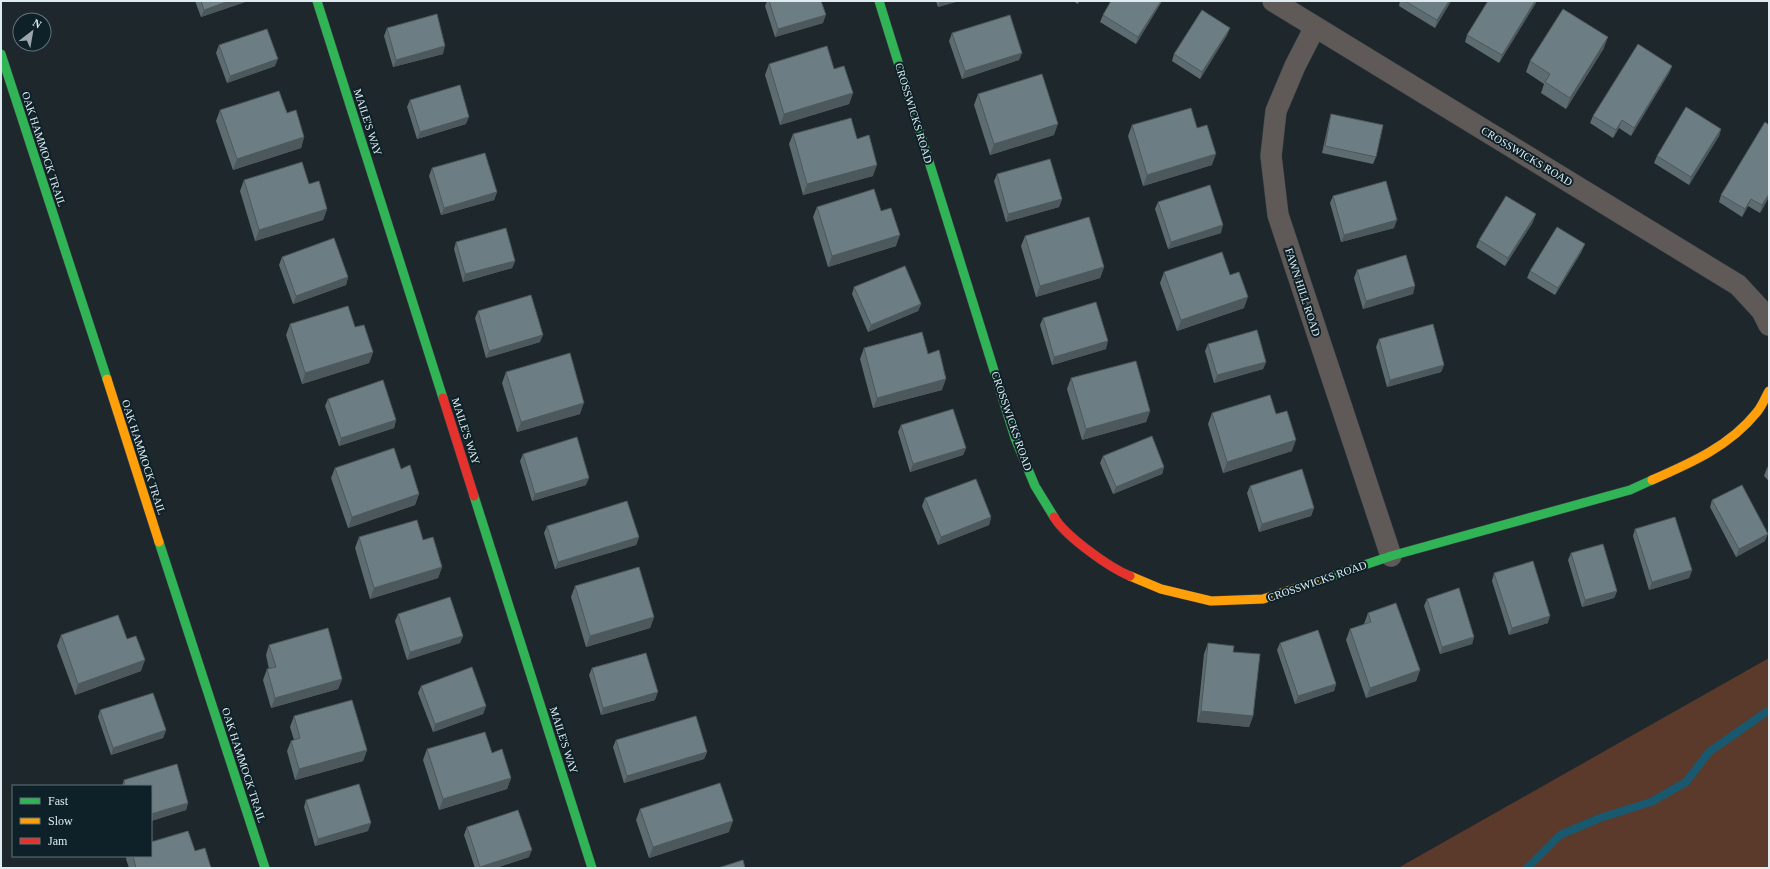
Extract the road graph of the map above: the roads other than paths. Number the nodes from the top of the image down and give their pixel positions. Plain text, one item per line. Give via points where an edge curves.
1 (317, 1) edge
2 (879, 1) edge
3 (1274, 1) edge
4 (1315, 27) junction
5 (1, 54) edge
6 (1769, 325) edge
7 (1769, 391) edge
8 (1391, 556) junction
9 (265, 868) edge
10 (592, 868) edge

1 - 10 street, MAILE'S WAY
2 - 8 street, CROSSWICKS ROAD via 1015,438 1035,486 1056,521 1080,544 1117,571 1161,589 1211,601 1263,599
3 - 4 street, CROSSWICKS ROAD
4 - 6 street, CROSSWICKS ROAD via 1738,285 1762,311
4 - 8 street, FAWN HILL ROAD via 1276,111 1271,156 1278,215
5 - 9 street, OAK HAMMOCK TRAIL
7 - 8 street, CROSSWICKS ROAD via 1757,412 1727,441 1697,460 1630,490

